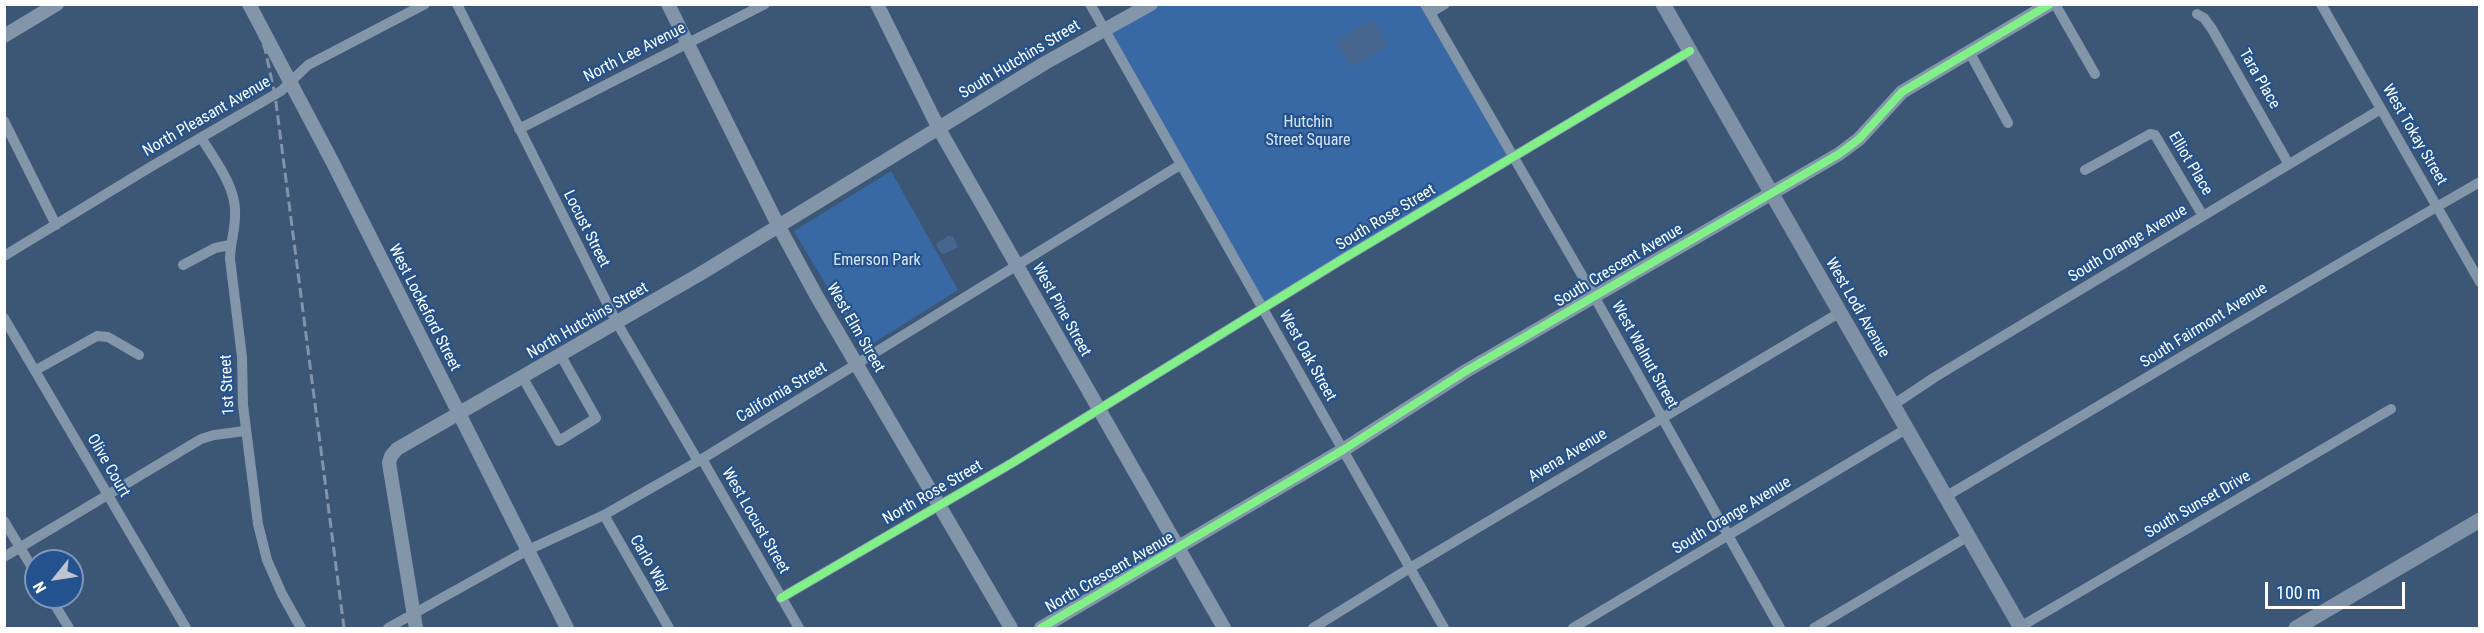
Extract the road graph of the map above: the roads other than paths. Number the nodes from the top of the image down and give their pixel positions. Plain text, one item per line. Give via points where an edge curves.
1 (57, 4) edge
2 (249, 4) edge
3 (425, 4) edge
4 (457, 4) edge
5 (668, 4) edge
6 (765, 4) edge
7 (877, 4) edge
8 (1090, 4) edge
9 (1151, 4) edge
10 (1445, 4) edge
11 (1663, 4) edge
12 (2050, 4) edge
13 (2055, 4) edge
14 (2321, 4) edge
15 (1427, 9) edge
16 (2197, 14) dead end
17 (1103, 30) junction
18 (4, 36) edge
19 (688, 43) junction
20 (1690, 51) junction
21 (1970, 53) junction
22 (2095, 74) dead end
23 (290, 83) junction
24 (2381, 109) junction
25 (4, 121) edge
26 (2008, 123) dead end
27 (519, 129) junction
28 (939, 129) junction
29 (202, 139) junction
30 (1512, 157) junction
31 (2288, 164) junction
32 (1180, 165) junction
33 (2085, 170) dead end
34 (2480, 182) edge
35 (1770, 194) junction
36 (2438, 206) junction
37 (2203, 216) junction
38 (56, 225) junction
39 (778, 225) junction
40 (230, 245) junction
41 (4, 256) edge
42 (183, 265) dead end
43 (1016, 265) junction
44 (2480, 282) edge
45 (1594, 296) junction
46 (1263, 309) junction
47 (1839, 313) junction
48 (4, 318) edge
49 (617, 323) junction
50 (139, 355) dead end
51 (561, 356) junction
52 (858, 365) junction
53 (36, 370) junction
54 (523, 378) junction
55 (1893, 405) junction
56 (1098, 409) junction
57 (2391, 409) dead end
58 (459, 413) junction
59 (1661, 417) junction
60 (1906, 429) junction
61 (245, 431) junction
62 (1343, 450) junction
63 (700, 460) junction
64 (108, 496) junction
65 (1945, 497) junction
66 (938, 506) junction
67 (604, 515) junction
68 (2480, 520) edge
69 (4, 521) edge
70 (1728, 536) junction
71 (1968, 537) junction
72 (1193, 540) joint
73 (20, 548) junction
74 (1178, 549) junction
75 (528, 550) junction
76 (24, 554) edge
77 (4, 557) edge
78 (1410, 568) junction
79 (781, 598) junction
80 (57, 609) edge
81 (416, 614) junction
82 (69, 628) edge
83 (186, 628) edge
84 (301, 628) edge
85 (388, 628) edge
86 (416, 628) edge
87 (567, 628) edge
88 (669, 628) edge
89 (799, 628) edge
90 (1011, 628) edge
91 (1041, 628) edge
92 (1224, 628) edge
93 (1313, 628) edge
94 (1444, 628) edge
95 (1574, 628) edge
96 (1780, 628) edge
97 (1814, 628) edge
98 (2021, 628) edge
99 (2296, 628) edge

1 - 18 street
2 - 23 street, West Lockeford Street
3 - 23 street, North Pleasant Avenue via 308,65
4 - 27 street, Locust Street
5 - 19 street, West Elm Street
6 - 19 street, North Lee Avenue
7 - 28 street, West Pine Street
8 - 17 street, West Oak Street
9 - 17 street, South Hutchins Street
10 - 15 street
11 - 20 main road, West Lodi Avenue
12 - 21 street, South Crescent Avenue
13 - 22 street
14 - 24 street, West Tokay Street
15 - 30 street, West Walnut Street
16 - 31 street, Tara Place via 2212,29
17 - 28 street, South Hutchins Street
17 - 32 street, West Oak Street
19 - 27 street, North Lee Avenue
19 - 39 street, West Elm Street
20 - 30 street, South Rose Street
20 - 35 main road, West Lodi Avenue
21 - 26 street
21 - 35 street, South Crescent Avenue via 1902,92 1839,154
23 - 29 street, North Pleasant Avenue
23 - 58 street, West Lockeford Street
24 - 31 street, South Orange Avenue
24 - 36 street, West Tokay Street
25 - 38 street
27 - 49 street, Locust Street
28 - 39 street, North Hutchins Street
28 - 43 street, West Pine Street
29 - 38 street, North Pleasant Avenue
29 - 40 street, 1st Street via 231,189 236,214
30 - 45 street, West Walnut Street
30 - 46 street, South Rose Street
31 - 37 street, South Orange Avenue
32 - 43 street, California Street
32 - 46 street, West Oak Street
33 - 37 street, Elliot Place via 2150,134 2155,135
34 - 36 street, South Fairmont Avenue
35 - 45 street, South Crescent Avenue
35 - 47 main road, West Lodi Avenue
36 - 44 street, West Tokay Street
36 - 65 street, South Fairmont Avenue
37 - 55 street, South Orange Avenue
38 - 41 street, North Pleasant Avenue
39 - 49 street, North Hutchins Street
39 - 52 street, West Elm Street
40 - 42 street via 215,248
40 - 61 street, 1st Street
43 - 52 street, California Street
43 - 56 street, West Pine Street
45 - 59 street, West Walnut Street
45 - 62 street, South Crescent Avenue via 1466,371
46 - 56 street, South Rose Street
46 - 62 street, West Oak Street
47 - 55 main road, West Lodi Avenue
47 - 59 street, Avena Avenue
48 - 53 street, Olive Court
49 - 51 street, North Hutchins Street
49 - 63 street, Locust Street
50 - 53 street via 97,336
51 - 54 street, North Hutchins Street
51 - 54 street via 596,418 559,441
52 - 63 street, California Street
52 - 66 street, West Elm Street
53 - 64 street, Olive Court
54 - 58 street, North Hutchins Street
55 - 60 main road, West Lodi Avenue
56 - 66 street, North Rose Street
56 - 74 street, West Pine Street
57 - 98 street, South Sunset Drive
58 - 75 street, West Lockeford Street
58 - 81 street, North Hutchins Street via 397,449 389,463
59 - 70 street, West Walnut Street
59 - 78 street, Avena Avenue
60 - 65 main road, West Lodi Avenue
60 - 70 street, South Orange Avenue
61 - 64 street via 201,439
61 - 84 street, 1st Street via 267,560
62 - 72 street, South Crescent Avenue
62 - 78 street, West Oak Street
63 - 67 street, California Street
63 - 79 street, West Locust Street
64 - 73 street
64 - 83 street, Olive Court
65 - 71 main road, West Lodi Avenue
66 - 79 street, North Rose Street
66 - 90 street, West Elm Street
67 - 75 street, California Street
67 - 88 street, Carlo Way
68 - 99 main road
69 - 73 street
70 - 95 street, South Orange Avenue
70 - 96 street, West Walnut Street
71 - 97 street
71 - 98 main road, West Lodi Avenue
72 - 74 street, North Crescent Avenue
73 - 76 street
73 - 77 street
74 - 91 street, North Crescent Avenue
74 - 92 street, West Pine Street
75 - 81 street, California Street
75 - 87 street, West Lockeford Street
78 - 93 street, Avena Avenue
78 - 94 street, West Oak Street
79 - 89 street, West Locust Street
80 - 82 street
81 - 85 street, California Street
81 - 86 street, North Hutchins Street

